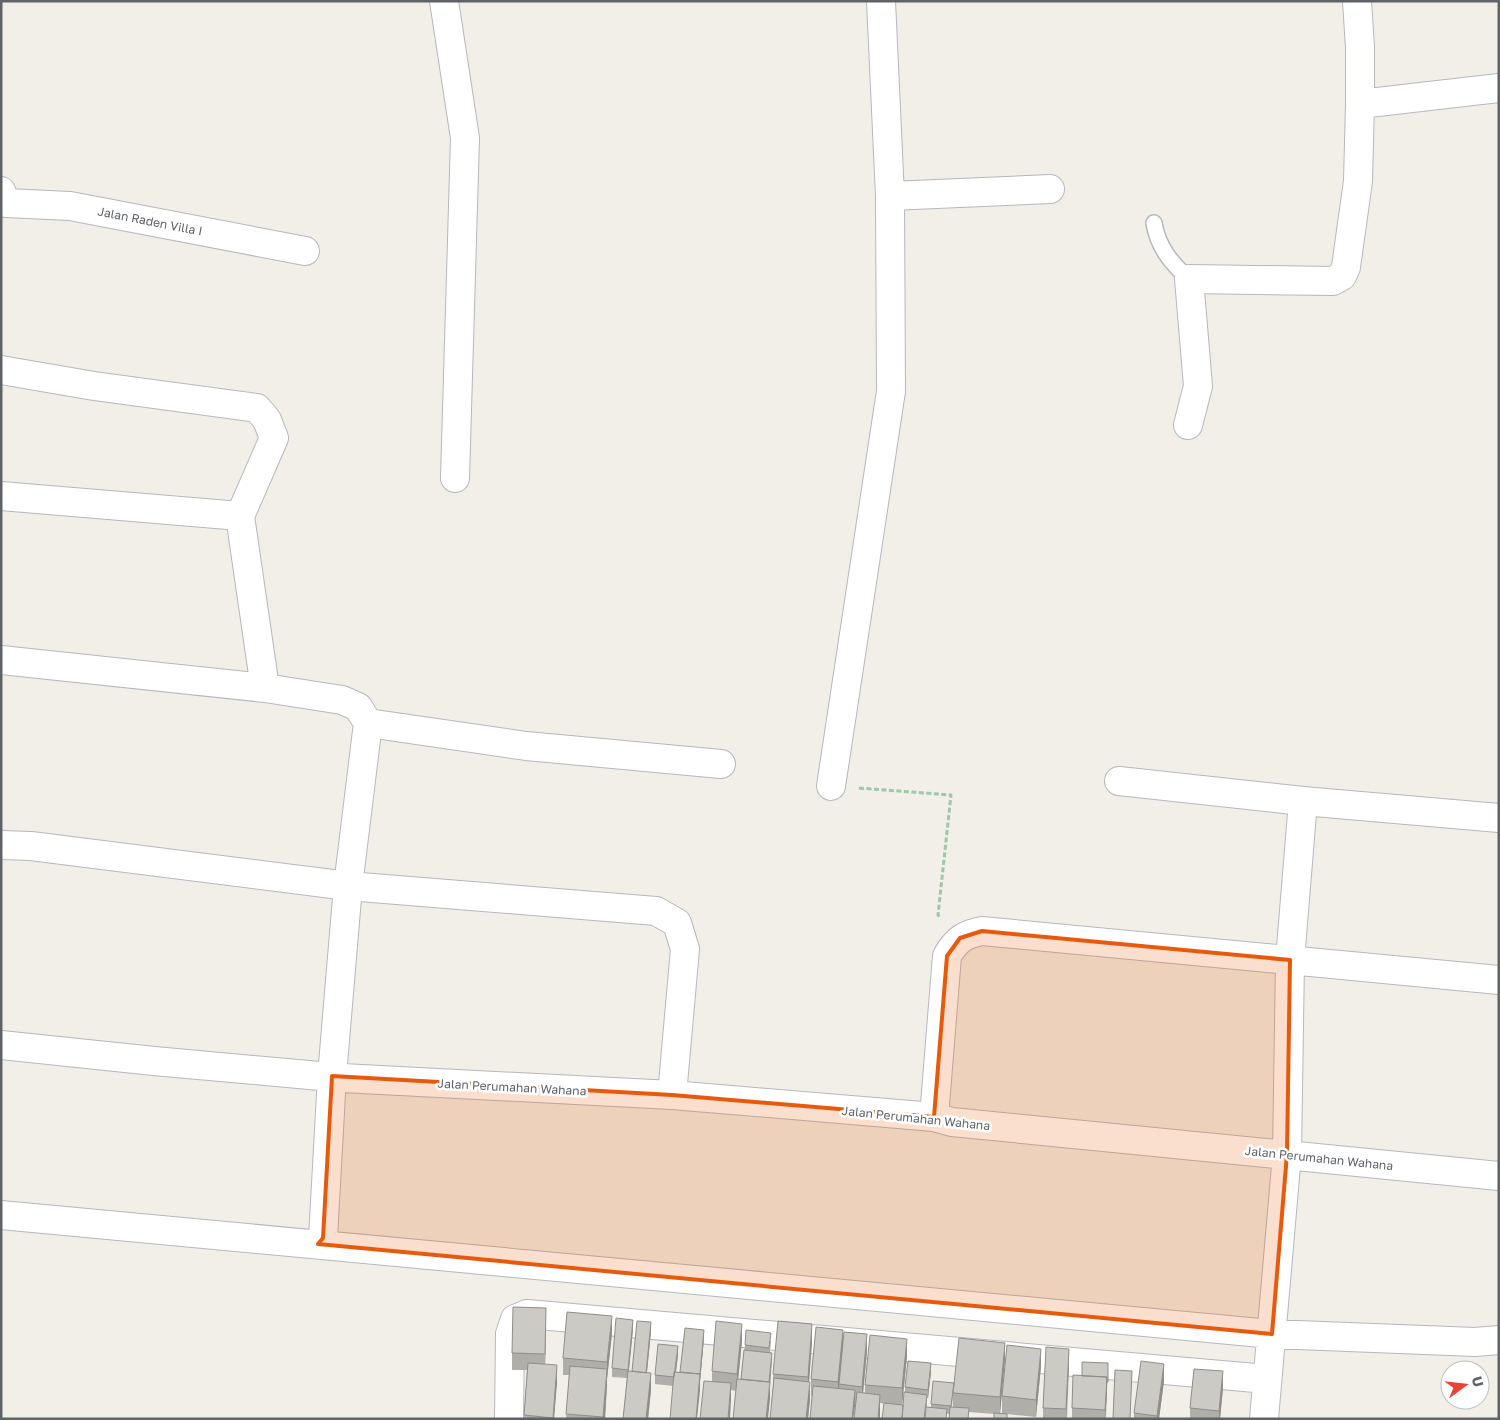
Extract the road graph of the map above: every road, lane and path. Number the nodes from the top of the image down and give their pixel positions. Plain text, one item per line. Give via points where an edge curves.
1 (444, 1) edge
2 (881, 1) edge
3 (1358, 1) edge
4 (1499, 88) edge
5 (1360, 104) junction
6 (1050, 189) dead end
7 (1, 191) edge
8 (890, 196) junction
9 (1154, 223) dead end
10 (305, 251) dead end
11 (1188, 279) junction
12 (1, 370) edge
13 (1188, 425) dead end
14 (455, 478) dead end
15 (1, 496) edge
16 (240, 516) junction
17 (1, 660) edge
18 (265, 688) junction
19 (368, 723) junction
20 (721, 764) dead end
21 (1120, 782) dead end
22 (831, 786) joint
23 (1303, 801) junction
24 (1499, 818) edge
25 (1, 845) edge
26 (348, 886) junction
27 (960, 938) junction
28 (1290, 960) junction
29 (1499, 980) edge
30 (1, 1045) edge
31 (332, 1076) junction
32 (672, 1095) junction
33 (934, 1117) junction
34 (1287, 1154) junction
35 (1499, 1176) edge
36 (1, 1215) edge
37 (318, 1244) junction
38 (1272, 1334) junction
39 (1499, 1340) edge
40 (1267, 1379) junction
41 (509, 1419) edge
42 (1264, 1419) edge

1 - 14 street via 465,138
2 - 8 street
3 - 5 street
4 - 5 street
5 - 11 street via 1358,180 1342,276 1333,281
6 - 8 street
7 - 10 street, Jalan Raden Villa I via 6,203 70,206
8 - 22 street via 891,391
9 - 11 lane via 1163,250
11 - 13 street via 1198,386
12 - 16 street via 257,408 267,420 274,438
15 - 16 street
16 - 18 street
17 - 18 street
18 - 19 street via 342,700 358,708
19 - 20 street via 526,746
19 - 26 street
21 - 23 street
22 - 27 path via 951,795 938,915
23 - 24 street
23 - 28 street
25 - 26 street
26 - 31 street
26 - 32 street via 656,911 677,923 685,949
27 - 28 street via 982,931
27 - 33 street via 947,956
28 - 29 street
28 - 34 street
30 - 31 street, Jalan Perumahan Wahana
31 - 32 street, Jalan Perumahan Wahana
31 - 37 street via 323,1238
32 - 33 street, Jalan Perumahan Wahana
33 - 34 street, Jalan Perumahan Wahana via 952,1122
34 - 35 street, Jalan Perumahan Wahana
34 - 38 street
36 - 37 street
37 - 38 street
38 - 39 street via 1475,1342
38 - 40 street
40 - 41 street via 527,1314 515,1319 510,1334
40 - 42 street

